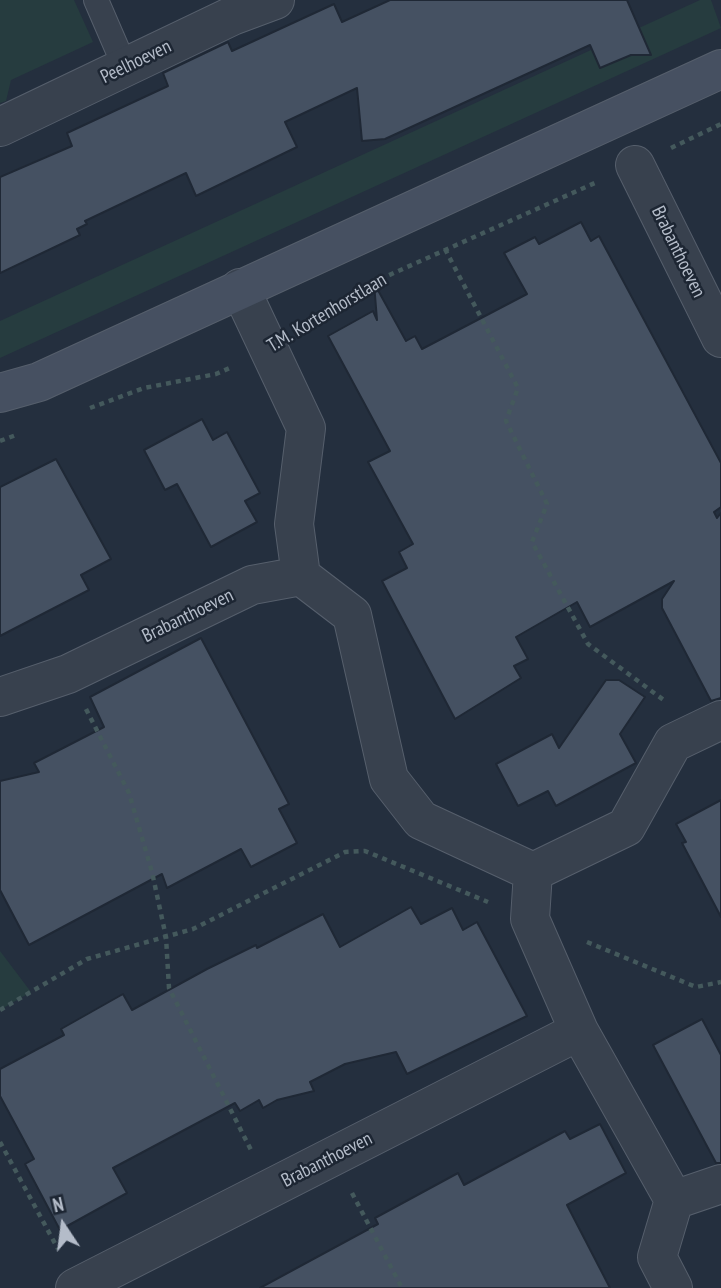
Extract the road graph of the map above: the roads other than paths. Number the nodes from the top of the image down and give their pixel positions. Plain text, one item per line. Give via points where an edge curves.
1 (96, 0) edge
2 (275, 0) edge
3 (229, 8) edge
4 (125, 67) junction
5 (721, 69) edge
6 (0, 127) edge
7 (635, 165) road end
8 (240, 288) junction
9 (721, 338) edge
10 (0, 393) edge
11 (301, 576) junction
12 (0, 697) edge
13 (712, 724) edge
14 (533, 872) junction
15 (579, 1031) junction
16 (721, 1184) edge
17 (674, 1199) junction
18 (76, 1287) edge
19 (673, 1288) edge

1 - 4 lane
2 - 3 street, Peelhoeven
3 - 4 street, Peelhoeven
4 - 6 street, Peelhoeven
5 - 8 street
7 - 9 street, Brabanthoeven
8 - 10 street via 39,382
8 - 11 street via 306,428 294,524
11 - 12 street, Brabanthoeven via 252,585 68,674
11 - 14 street via 352,615 389,779 421,820
13 - 14 street via 673,743 626,827
14 - 15 street via 530,919
15 - 17 street
15 - 18 street, Brabanthoeven
16 - 17 street
17 - 19 street via 657,1257

